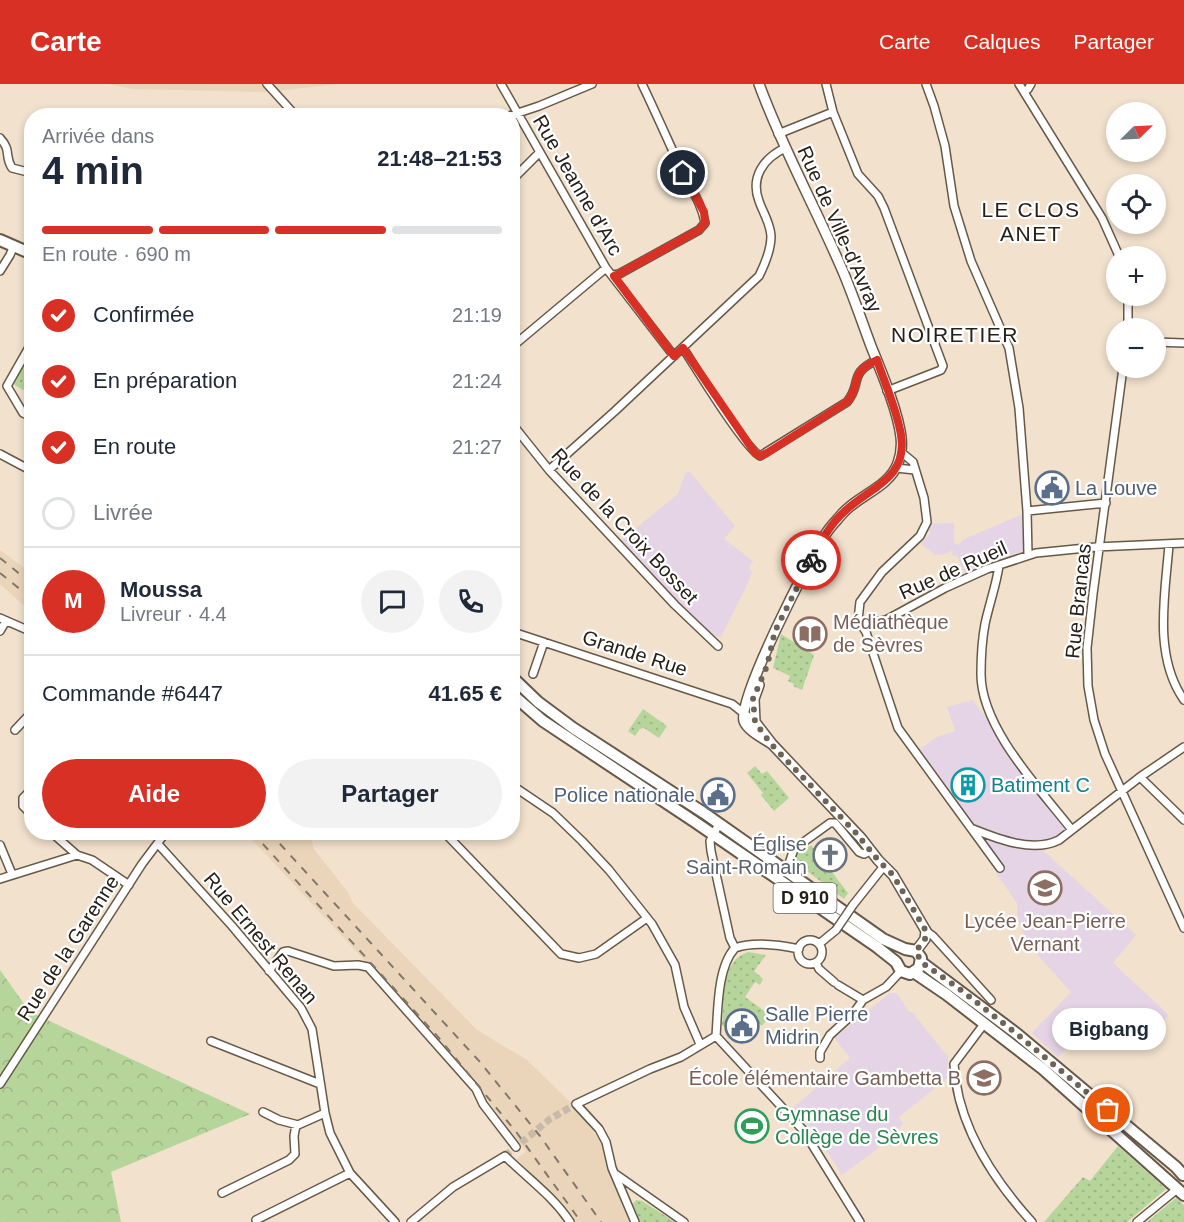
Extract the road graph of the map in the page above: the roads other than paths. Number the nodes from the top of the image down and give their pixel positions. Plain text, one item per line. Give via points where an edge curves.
1 (501, 84) edge
2 (592, 84) edge
3 (642, 84) edge
4 (759, 84) edge
5 (826, 84) edge
6 (926, 84) edge
7 (1019, 84) edge
8 (1031, 84) edge
9 (268, 85) edge
10 (1024, 92) junction
11 (289, 108) edge
12 (514, 108) edge
13 (520, 112) edge
14 (833, 112) junction
15 (520, 118) edge
16 (778, 134) junction
17 (0, 138) edge
18 (785, 148) junction
19 (539, 153) junction
20 (24, 172) edge
21 (520, 172) edge
22 (0, 240) edge
23 (14, 245) junction
24 (1115, 246) edge
25 (24, 250) edge
26 (606, 268) junction
27 (0, 271) edge
28 (614, 276) junction
29 (520, 340) edge
30 (1166, 342) edge
31 (1184, 343) edge
32 (683, 348) junction
33 (24, 356) edge
34 (674, 356) junction
35 (877, 360) junction
36 (1122, 378) edge
37 (887, 391) junction
38 (24, 413) edge
39 (520, 434) edge
40 (901, 452) junction
41 (0, 454) edge
42 (24, 467) edge
43 (896, 468) junction
44 (549, 470) junction
45 (915, 470) junction
46 (1106, 503) junction
47 (1027, 511) junction
48 (1184, 543) edge
49 (1169, 544) junction
50 (1100, 547) junction
51 (1028, 555) junction
52 (999, 566) junction
53 (3, 619) edge
54 (858, 620) junction
55 (24, 628) edge
56 (0, 631) edge
57 (775, 631) junction
58 (520, 634) edge
59 (544, 642) junction
60 (718, 645) dead end
61 (532, 674) dead end
62 (520, 685) edge
63 (1184, 700) edge
64 (520, 702) edge
65 (743, 713) junction
66 (24, 720) edge
67 (755, 722) junction
68 (15, 730) dead end
69 (771, 744) junction
70 (1184, 747) edge
71 (1140, 777) junction
72 (520, 791) edge
73 (1122, 791) junction
74 (1184, 820) edge
75 (719, 824) junction
76 (973, 829) junction
77 (1072, 830) junction
78 (713, 834) junction
79 (60, 840) edge
80 (161, 840) edge
81 (452, 840) edge
82 (158, 844) junction
83 (0, 845) edge
84 (870, 851) junction
85 (77, 855) junction
86 (884, 866) junction
87 (1000, 868) dead end
88 (786, 872) junction
89 (12, 874) junction
90 (0, 879) edge
91 (129, 885) junction
92 (647, 918) junction
93 (1184, 928) edge
94 (926, 931) junction
95 (819, 944) junction
96 (735, 948) junction
97 (799, 949) junction
98 (910, 950) junction
99 (921, 962) junction
100 (816, 963) junction
101 (899, 967) junction
102 (269, 971) junction
103 (915, 973) junction
104 (863, 1000) junction
105 (991, 1000) dead end
106 (982, 1026) junction
107 (716, 1036) junction
108 (211, 1041) dead end
109 (700, 1044) junction
110 (820, 1058) dead end
111 (0, 1084) edge
112 (320, 1084) junction
113 (263, 1112) dead end
114 (325, 1113) junction
115 (296, 1125) junction
116 (516, 1147) dead end
117 (350, 1173) junction
118 (615, 1174) junction
119 (1183, 1175) edge
120 (639, 1192) junction
121 (1180, 1192) edge
122 (222, 1193) dead end
123 (627, 1203) junction
124 (256, 1220) dead end
125 (395, 1222) edge
126 (411, 1222) edge
127 (570, 1222) edge
128 (635, 1222) edge
129 (684, 1222) edge
130 (860, 1222) edge
131 (1032, 1222) edge
132 (1137, 1222) edge

1 - 12 street, Rue Jeanne d'Arc
2 - 13 street
3 - 28 street via 704,212 705,223 699,230
4 - 16 main road, Rue de Ville-d'Avray
5 - 14 street
6 - 47 street via 945,146 954,206 970,261 1009,348 1019,408
7 - 10 street
8 - 10 street
9 - 11 street
10 - 24 street via 1102,218
14 - 16 street
14 - 37 street via 858,174 884,208 942,366 941,370
15 - 19 street, Rue Jeanne d'Arc
16 - 18 main road, Rue de Ville-d'Avray
17 - 20 street via 8,147 10,165
18 - 32 street via 767,158 756,185 771,236 759,276
18 - 35 main road, Rue de Ville-d'Avray via 844,275
19 - 21 street
19 - 26 street, Rue Jeanne d'Arc
22 - 23 main road
23 - 25 main road
23 - 27 street
26 - 28 street, Rue Jeanne d'Arc
26 - 29 street
28 - 34 street, Rue Jeanne d'Arc
30 - 31 street
32 - 34 street
32 - 35 street via 742,436 760,456 847,402 854,395 855,379 861,368
33 - 38 street via 7,386
34 - 44 street
35 - 37 main road, Rue de Ville-d'Avray
36 - 46 street, Rue Brancas
37 - 40 main road, Rue de Ville-d'Avray via 899,426
39 - 44 street, Rue de la Croix Bosset
40 - 43 main road, Rue de Ville-d'Avray
40 - 45 street via 909,457
41 - 42 street
43 - 45 street
43 - 57 main road, Rue de Ville-d'Avray via 882,484 844,511 828,531
44 - 60 street, Rue de la Croix Bosset
45 - 54 street via 927,522 920,536 882,572 860,602
46 - 47 street
46 - 50 street, Rue Brancas
47 - 51 street
48 - 49 street, Rue de Rueil
49 - 50 street, Rue de Rueil
49 - 63 street via 1164,646 1169,674
50 - 51 street, Rue de Rueil
50 - 73 street, Rue Brancas via 1087,648 1089,686 1094,720
51 - 52 street, Rue de Rueil
52 - 54 street, Rue de Rueil via 945,588 886,620
52 - 77 street via 985,625 982,690 1014,757
53 - 55 street
53 - 56 street
54 - 76 street via 866,632 898,728
57 - 65 main road, Rue de Ville-d'Avray
57 - 67 main road, Rue de Ville-d'Avray via 767,666 753,699
58 - 59 street, Grande Rue
59 - 61 street
59 - 65 street, Grande Rue via 732,704
62 - 75 main road, D 910 via 573,728
64 - 78 main road, D 910
65 - 67 street, Grande Rue
65 - 69 main road, Grande Rue via 745,723 754,733
66 - 68 street
67 - 69 main road, Grande Rue
69 - 84 main road, Grande Rue
70 - 71 street
71 - 73 street
71 - 74 street
72 - 92 street via 553,813 582,841
73 - 77 street
73 - 93 street, Rue Brancas
75 - 78 street
75 - 88 main road, D 910
76 - 77 street via 1005,841 1037,845 1050,844
76 - 87 street
78 - 96 street via 711,851
78 - 101 main road, D 910
79 - 85 street
80 - 82 street, Rue de la Garenne
81 - 92 street via 561,954 579,958 596,954
82 - 91 street, Rue de la Garenne
82 - 102 street, Rue Ernest Renan
83 - 89 street
84 - 86 main road, Grande Rue
84 - 88 street via 860,852 835,823 830,823 794,849
85 - 89 street
85 - 91 street via 92,860
86 - 94 main road, Grande Rue via 900,885
86 - 95 street, bridge via 836,930
88 - 98 main road, D 910 via 883,939
89 - 90 street
91 - 111 street, Rue de la Garenne
92 - 109 street via 675,965 684,1007
94 - 98 main road via 925,939
94 - 105 street
95 - 97 street via 809,940
95 - 100 street via 822,955
96 - 97 street via 780,945
96 - 107 street via 727,957
97 - 100 street via 802,960
98 - 99 main road
98 - 101 main road via 900,953
99 - 103 main road
99 - 119 main road via 1017,1034
100 - 104 street via 836,983
101 - 103 main road via 905,974
101 - 104 street via 886,987
102 - 112 street, Rue Ernest Renan via 301,1008 312,1029
102 - 116 street via 288,951 334,966 369,967 476,1089
103 - 106 main road
104 - 110 street via 830,1035
106 - 121 main road via 1071,1093
106 - 131 street via 954,1064 961,1109 999,1181
107 - 109 street
107 - 130 street via 803,1130
108 - 112 street
109 - 118 street via 681,1057 576,1104 603,1136
112 - 114 street, Rue Ernest Renan
113 - 115 street
114 - 115 street
114 - 117 street, Rue Ernest Renan via 330,1133
115 - 122 street via 295,1154 289,1160
117 - 124 street
117 - 125 street, Rue Ernest Renan
118 - 120 street
118 - 123 street
119 - 121 main road via 1176,1177
120 - 123 street
120 - 129 street
121 - 132 street
123 - 128 street
126 - 127 street via 453,1187 505,1156 555,1200

